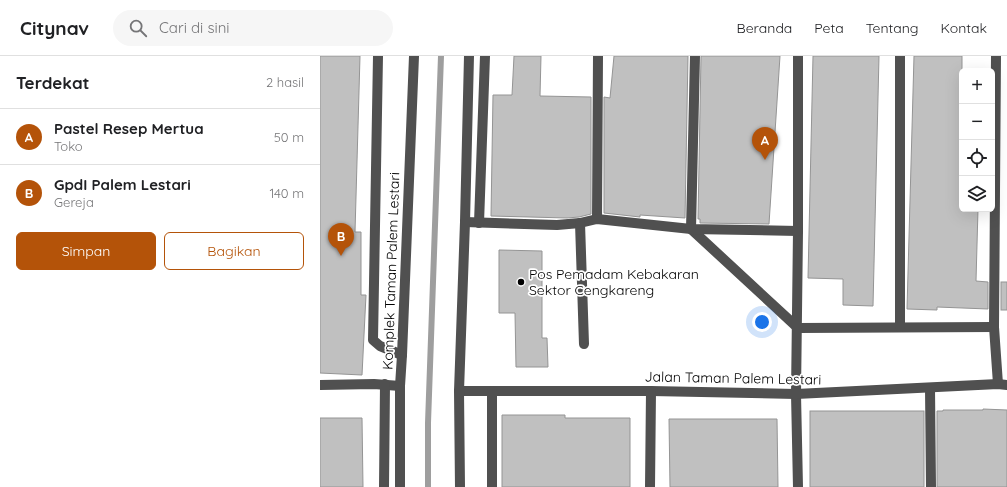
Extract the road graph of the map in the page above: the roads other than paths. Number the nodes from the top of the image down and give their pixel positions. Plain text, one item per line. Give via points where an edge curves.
1 (378, 56) edge
2 (414, 56) edge
3 (469, 56) edge
4 (485, 56) edge
5 (598, 56) edge
6 (695, 56) edge
7 (798, 56) edge
8 (900, 56) edge
9 (996, 56) edge
10 (597, 219) junction
11 (465, 222) junction
12 (479, 223) junction
13 (580, 223) junction
14 (691, 230) junction
15 (798, 231) junction
16 (900, 327) junction
17 (994, 327) junction
18 (798, 328) junction
19 (584, 344) dead end
20 (402, 355) junction
21 (385, 384) junction
22 (320, 385) edge
23 (1002, 385) edge
24 (400, 386) junction
25 (930, 388) junction
26 (459, 391) junction
27 (492, 391) junction
28 (651, 391) junction
29 (796, 394) junction
30 (384, 487) edge
31 (400, 487) edge
32 (460, 487) edge
33 (492, 487) edge
34 (650, 487) edge
35 (798, 487) edge
36 (931, 487) edge

1 - 20 street via 373,340 380,346
2 - 20 street, Komplek Taman Palem Lestari
3 - 11 street
4 - 12 street
5 - 10 street
6 - 14 street
7 - 15 street
8 - 16 street
9 - 17 street
10 - 13 street
10 - 14 street
11 - 12 street
11 - 26 street
12 - 13 street
13 - 19 street
14 - 15 street
14 - 18 street
15 - 18 street
16 - 17 street
16 - 18 street
17 - 23 street
18 - 29 street
20 - 24 street, Komplek Taman Palem Lestari
21 - 22 street
21 - 24 street
21 - 30 street
23 - 25 street, Jalan Taman Palem Lestari
24 - 31 street, Komplek Taman Palem Lestari
25 - 29 street, Jalan Taman Palem Lestari
25 - 36 street
26 - 27 street, Jalan Taman Palem Lestari
26 - 32 street
27 - 28 street, Jalan Taman Palem Lestari
27 - 33 street
28 - 29 street, Jalan Taman Palem Lestari
28 - 34 street
29 - 35 street

